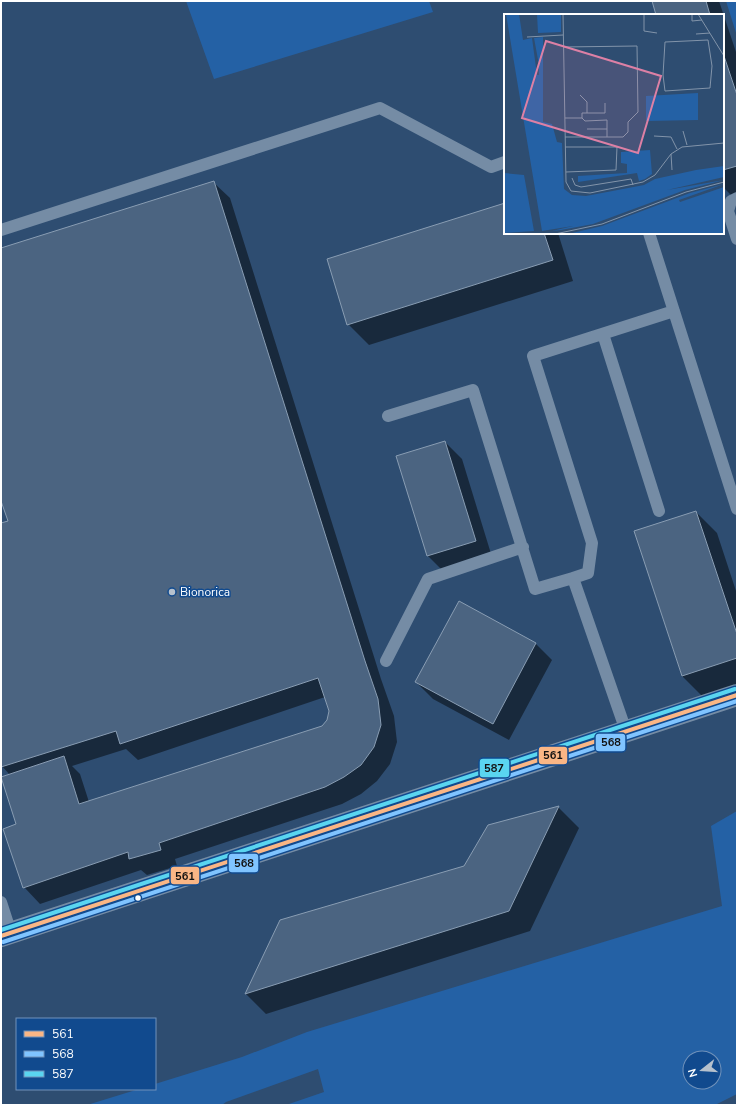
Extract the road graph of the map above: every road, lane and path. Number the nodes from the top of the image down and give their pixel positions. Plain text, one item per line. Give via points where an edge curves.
1 (504, 162) edge
2 (737, 198) edge
3 (1, 230) edge
4 (649, 234) edge
5 (737, 239) edge
6 (674, 311) junction
7 (603, 334) junction
8 (388, 416) dead end
9 (737, 509) edge
10 (659, 512) dead end
11 (523, 547) junction
12 (573, 578) junction
13 (386, 661) dead end
14 (737, 695) edge
15 (626, 731) junction
16 (1, 902) edge
17 (6, 934) edge

1 - 3 lane via 491,167 380,108
2 - 5 lane via 731,201 728,211
4 - 6 lane
6 - 7 lane
6 - 9 lane
7 - 10 lane
7 - 12 lane via 533,356 592,543 588,573
8 - 11 lane via 473,390
11 - 12 lane via 536,589
11 - 13 lane via 428,579
12 - 15 lane
14 - 15 street
15 - 17 street
16 - 17 lane

